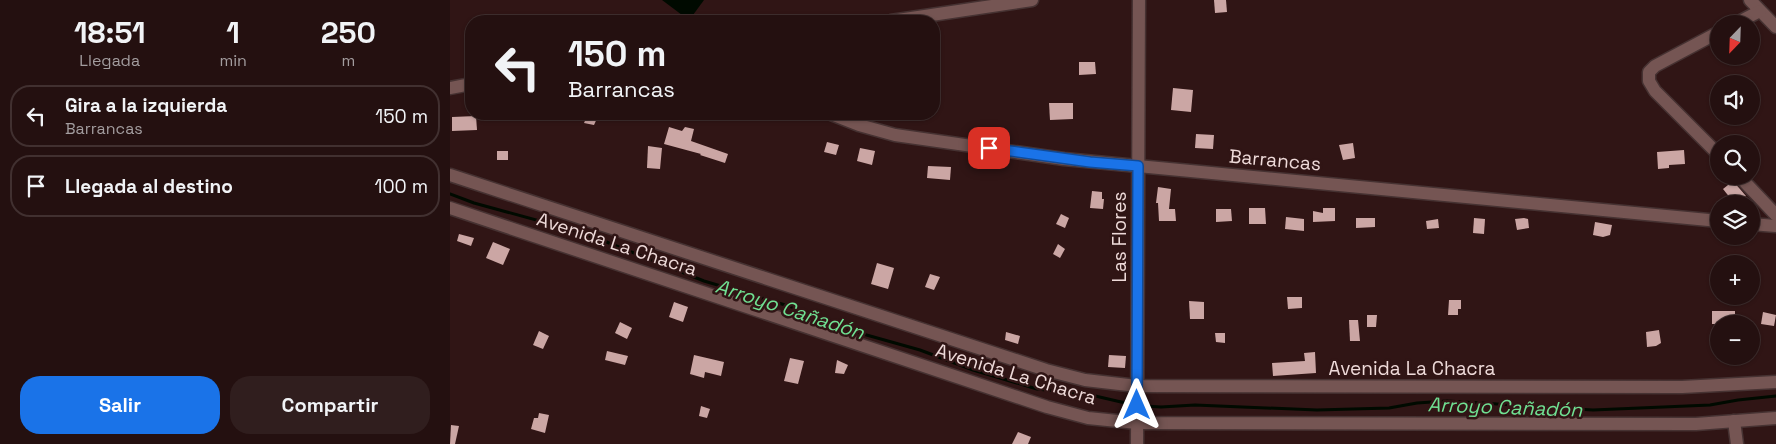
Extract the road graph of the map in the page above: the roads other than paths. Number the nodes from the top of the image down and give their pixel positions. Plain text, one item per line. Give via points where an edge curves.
1 (1032, 0) edge
2 (1139, 0) edge
3 (1750, 0) edge
4 (1760, 10) junction
5 (931, 15) edge
6 (1751, 15) edge
7 (1776, 28) edge
8 (1710, 37) edge
9 (465, 85) edge
10 (450, 88) edge
11 (845, 120) edge
12 (1710, 146) edge
13 (1138, 166) junction
14 (450, 175) edge
15 (1748, 185) edge
16 (450, 208) edge
17 (1776, 215) edge
18 (1710, 220) edge
19 (1760, 225) edge
20 (1776, 226) edge
21 (1776, 382) edge
22 (1137, 386) junction
23 (1776, 418) edge
24 (1734, 421) junction
25 (1137, 423) junction
26 (1136, 444) edge
27 (1737, 444) edge

1 - 5 street
2 - 13 street, Las Flores
3 - 4 street
4 - 6 street
4 - 7 street
8 - 12 street via 1655,66 1649,72 1649,81
9 - 10 street
11 - 13 street, Barrancas via 895,135
13 - 18 street, Barrancas
13 - 22 street, Las Flores
14 - 22 street, Avenida La Chacra via 1046,370 1085,380
15 - 17 street
16 - 25 street, Avenida La Chacra via 1047,406 1097,419
19 - 20 street
21 - 22 street, Avenida La Chacra via 1682,387
22 - 25 street, Las Flores
23 - 24 street, Avenida La Chacra
24 - 25 street, Avenida La Chacra via 1696,424
24 - 27 street
25 - 26 street, Las Flores

